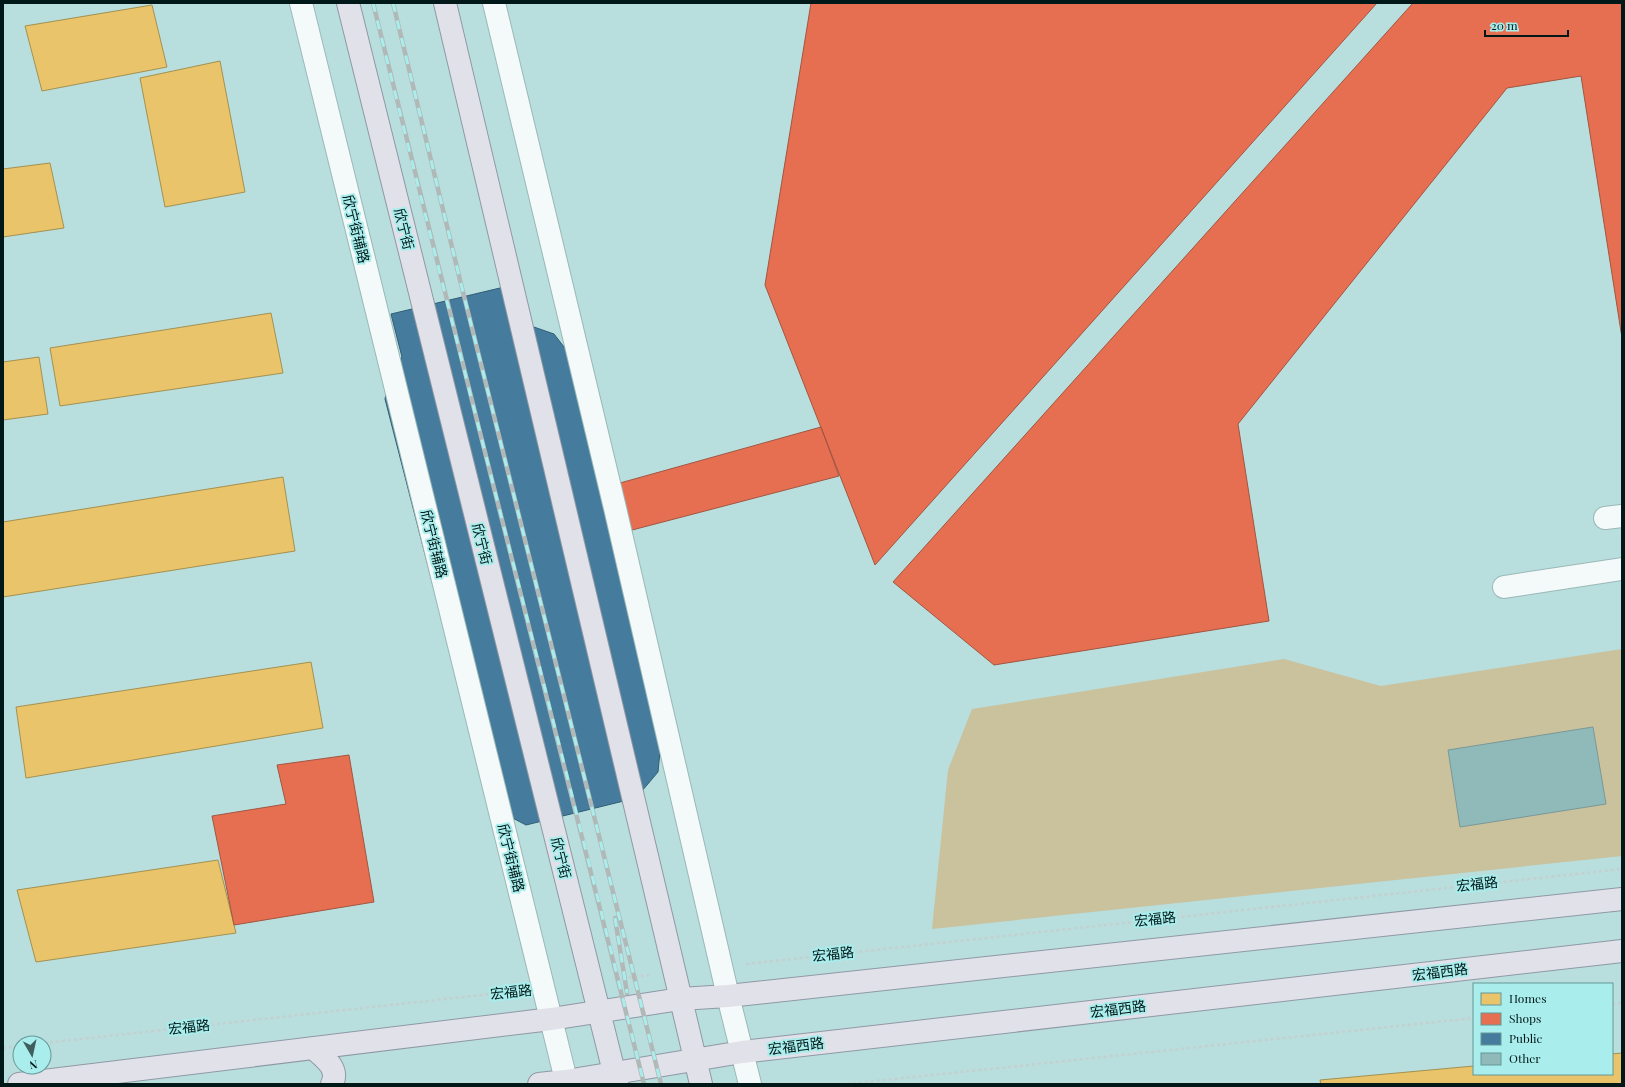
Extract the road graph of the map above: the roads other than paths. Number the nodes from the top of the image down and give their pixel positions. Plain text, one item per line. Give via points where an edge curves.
1 (301, 3) edge
2 (348, 3) edge
3 (445, 3) edge
4 (494, 3) edge
5 (1622, 569) edge
6 (1504, 587) dead end
7 (1622, 899) edge
8 (1622, 951) edge
9 (728, 996) junction
10 (680, 999) junction
11 (599, 1012) junction
12 (551, 1019) junction
13 (313, 1048) junction
14 (742, 1052) junction
15 (695, 1060) junction
16 (616, 1078) edge
17 (566, 1082) edge
18 (19, 1084) edge
19 (332, 1084) edge
20 (539, 1084) edge
21 (701, 1084) edge
22 (750, 1084) edge

1 - 12 street, 欣宁街辅路
2 - 11 main road, 欣宁街
3 - 10 main road
4 - 9 street
5 - 6 street
7 - 9 main road
8 - 14 main road, 宏福西路
9 - 10 main road
9 - 14 street
10 - 11 main road
10 - 15 main road
11 - 12 main road
11 - 16 main road, 欣宁街
12 - 13 main road
12 - 17 street, 欣宁街辅路
13 - 18 main road
13 - 19 main road via 331,1064 334,1080
14 - 15 main road, 宏福西路
14 - 22 street
15 - 16 main road, 宏福西路
15 - 21 main road
16 - 17 main road
17 - 20 main road

